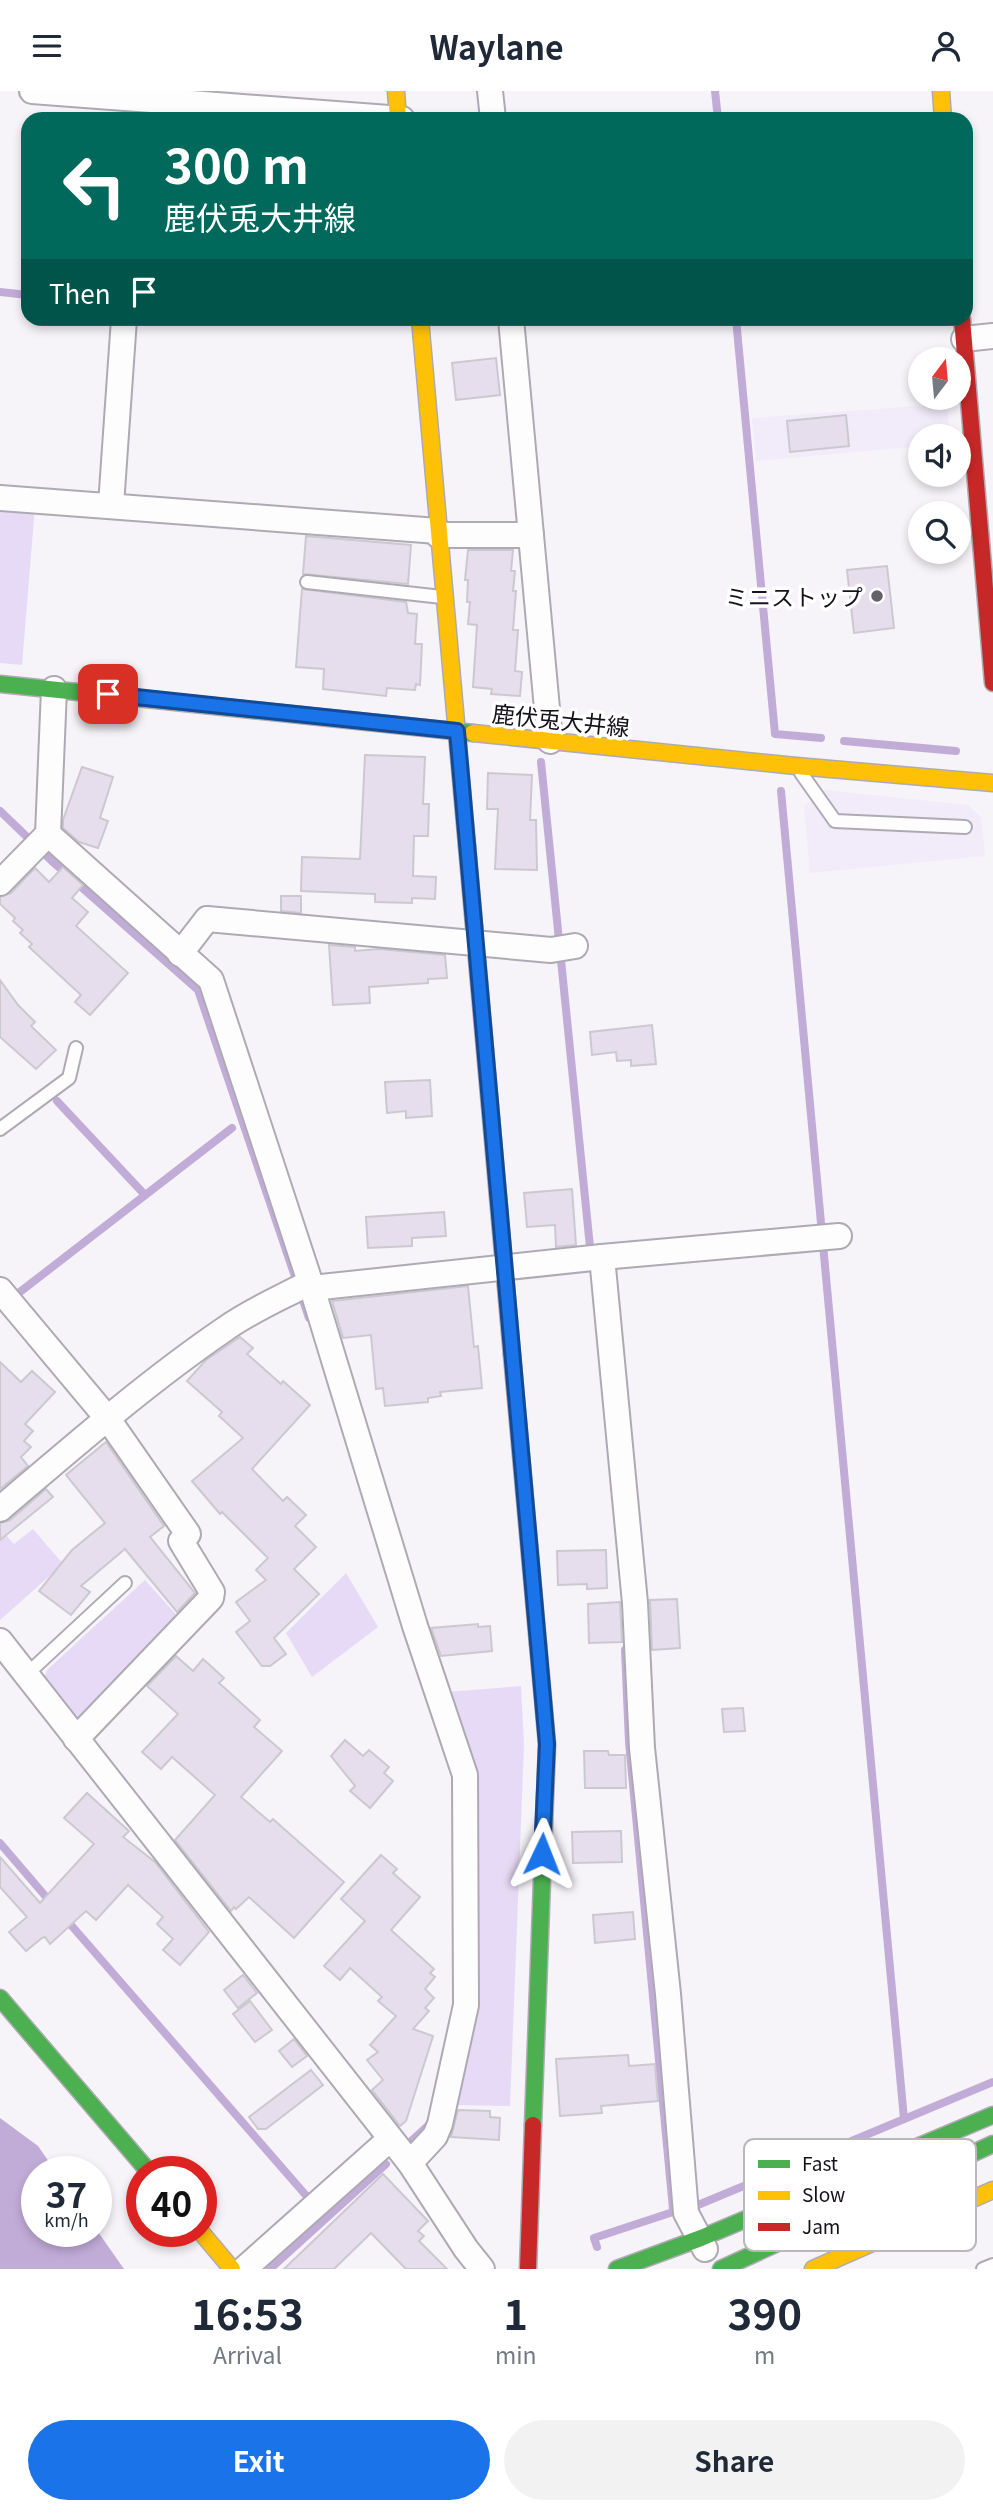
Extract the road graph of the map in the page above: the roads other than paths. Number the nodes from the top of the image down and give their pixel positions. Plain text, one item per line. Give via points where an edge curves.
1 (32, 91) edge
2 (396, 91) edge
3 (490, 91) edge
4 (941, 91) edge
5 (138, 109) edge
6 (216, 112) edge
7 (398, 112) edge
8 (492, 112) edge
9 (942, 112) edge
10 (124, 326) edge
11 (421, 326) edge
12 (511, 326) edge
13 (963, 329) edge
14 (993, 336) edge
15 (0, 498) edge
16 (111, 505) junction
17 (438, 533) junction
18 (523, 535) junction
19 (306, 582) dead end
20 (443, 598) junction
21 (993, 683) edge
22 (0, 684) edge
23 (54, 689) junction
24 (457, 731) junction
25 (550, 741) junction
26 (796, 766) junction
27 (993, 783) edge
28 (965, 827) dead end
29 (40, 842) junction
30 (0, 883) edge
31 (477, 943) junction
32 (575, 946) dead end
33 (180, 954) junction
34 (76, 1048) dead end
35 (0, 1129) edge
36 (830, 1237) dead end
37 (602, 1257) junction
38 (504, 1268) junction
39 (303, 1288) junction
40 (0, 1290) edge
41 (108, 1419) junction
42 (0, 1509) edge
43 (125, 1583) dead end
44 (0, 1641) edge
45 (26, 1675) junction
46 (76, 1739) junction
47 (0, 1999) edge
48 (993, 2115) edge
49 (390, 2139) junction
50 (936, 2139) edge
51 (993, 2144) edge
52 (976, 2152) edge
53 (135, 2156) edge
54 (410, 2163) junction
55 (993, 2190) edge
56 (976, 2197) edge
57 (744, 2220) edge
58 (701, 2238) junction
59 (213, 2247) edge
60 (760, 2251) edge
61 (854, 2251) edge
62 (993, 2265) edge
63 (232, 2269) edge
64 (244, 2269) edge
65 (482, 2269) edge
66 (528, 2269) edge
67 (617, 2269) edge
68 (712, 2269) edge
69 (721, 2269) edge
70 (813, 2269) edge
71 (983, 2269) edge

1 - 5 street
2 - 7 main road
3 - 8 street
4 - 9 main road
5 - 6 street
10 - 16 street
11 - 17 main road
12 - 18 street
13 - 14 street
13 - 21 main road
15 - 16 street
16 - 17 street
17 - 18 street
17 - 20 main road
18 - 25 street
19 - 20 lane
20 - 24 main road
22 - 23 main road, 鹿伏兎大井線
23 - 24 main road, 鹿伏兎大井線
23 - 29 street
24 - 25 main road, 鹿伏兎大井線
24 - 31 main road
25 - 26 main road, 鹿伏兎大井線
26 - 27 main road, 鹿伏兎大井線
26 - 28 lane via 835,821
29 - 30 street
29 - 33 street
31 - 32 street via 551,950
31 - 33 street via 207,919
31 - 38 main road
33 - 39 street via 211,980
34 - 35 lane via 69,1078
36 - 37 street
37 - 38 street
37 - 58 street via 686,2213
38 - 39 street
38 - 66 main road via 547,1744
39 - 41 street via 225,1329
39 - 54 street via 465,1775 466,2005 440,2124
40 - 41 street
41 - 42 street
41 - 46 street via 188,1534 181,1541 212,1592
43 - 45 lane
44 - 45 street
45 - 46 street
46 - 49 street
47 - 53 main road
48 - 50 main road
49 - 54 street
49 - 64 street
51 - 52 main road
54 - 65 street
55 - 56 main road
57 - 58 main road
58 - 67 main road
58 - 68 street
59 - 63 main road
60 - 69 main road
61 - 70 main road
62 - 71 lane

